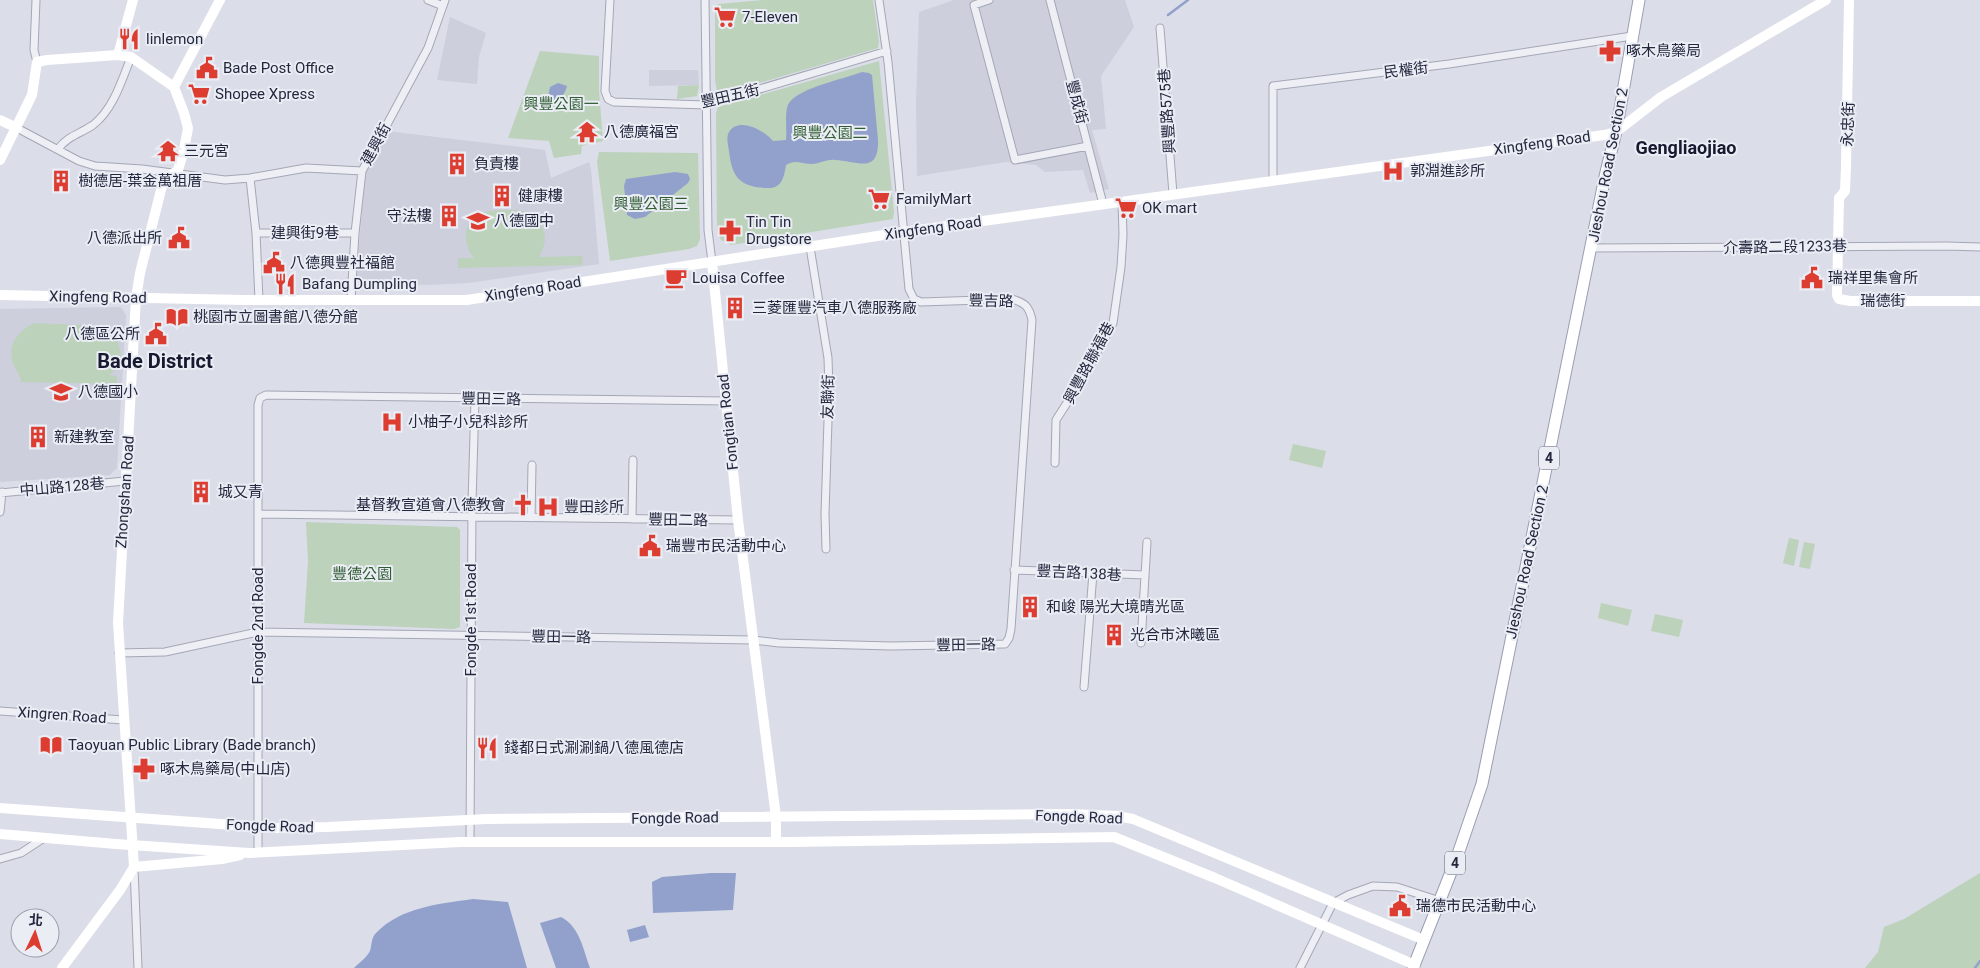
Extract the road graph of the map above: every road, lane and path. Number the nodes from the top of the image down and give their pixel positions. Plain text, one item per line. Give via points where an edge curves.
1 (36, 0) edge
2 (133, 0) edge
3 (220, 0) edge
4 (428, 0) edge
5 (610, 0) edge
6 (706, 0) edge
7 (879, 0) edge
8 (989, 0) edge
9 (1050, 0) edge
10 (1639, 0) edge
11 (1826, 0) edge
12 (1849, 0) edge
13 (444, 3) edge
14 (1160, 28) dead end
15 (1632, 36) junction
16 (887, 51) junction
17 (118, 55) junction
18 (131, 57) junction
19 (37, 62) junction
20 (174, 86) junction
21 (706, 105) junction
22 (0, 120) edge
23 (17, 128) junction
24 (1616, 132) junction
25 (1088, 146) junction
26 (58, 149) junction
27 (0, 160) edge
28 (362, 171) junction
29 (174, 174) junction
30 (250, 178) junction
31 (1273, 180) junction
32 (1173, 194) junction
33 (1122, 201) junction
34 (1103, 204) junction
35 (903, 232) junction
36 (256, 233) junction
37 (355, 233) junction
38 (810, 247) junction
39 (1838, 247) junction
40 (1980, 247) edge
41 (1591, 248) junction
42 (712, 262) junction
43 (0, 294) edge
44 (136, 298) junction
45 (259, 300) junction
46 (350, 300) junction
47 (1980, 301) edge
48 (475, 398) junction
49 (259, 400) joint
50 (726, 401) junction
51 (632, 460) dead end
52 (1055, 463) dead end
53 (532, 465) dead end
54 (125, 481) junction
55 (1, 492) edge
56 (0, 512) edge
57 (258, 514) junction
58 (472, 516) junction
59 (531, 518) junction
60 (632, 520) junction
61 (738, 520) junction
62 (1147, 542) dead end
63 (826, 549) dead end
64 (1014, 570) junction
65 (1093, 573) junction
66 (1145, 575) junction
67 (258, 632) junction
68 (471, 635) junction
69 (753, 640) junction
70 (1141, 643) dead end
71 (1005, 644) joint
72 (119, 653) junction
73 (1084, 687) dead end
74 (0, 711) edge
75 (123, 720) junction
76 (0, 808) edge
77 (776, 817) junction
78 (131, 818) junction
79 (470, 819) junction
80 (259, 828) junction
81 (0, 834) edge
82 (44, 838) junction
83 (470, 842) junction
84 (776, 842) junction
85 (133, 845) junction
86 (254, 852) junction
87 (0, 859) edge
88 (134, 867) junction
89 (1440, 902) junction
90 (1333, 903) junction
91 (1323, 924) junction
92 (1424, 940) junction
93 (1414, 966) edge
94 (62, 968) edge
95 (138, 968) edge
96 (1300, 968) edge

1 - 19 street via 34,50
2 - 17 main road
3 - 20 main road
4 - 13 street
5 - 21 street, 豐田五街 via 605,91 608,99
6 - 21 street, Fongtian Road
7 - 16 street, 豐吉路
8 - 25 street via 974,5 1015,160
9 - 25 street, 豐成街
10 - 15 main road, Jieshou Road Section 2 / 4
11 - 24 main road, Xingfeng Road via 1661,97
12 - 39 main road, 永忠街 via 1845,191 1839,198
13 - 28 street, 建興街 via 428,48
14 - 32 street, 興豐路575巷
15 - 24 main road, Jieshou Road Section 2 / 4
15 - 31 street, 民權街 via 1449,64 1272,86
16 - 21 street, 豐田五街
16 - 35 street, 豐吉路
17 - 18 main road
17 - 19 main road
18 - 20 main road
18 - 26 street via 113,100 102,115 93,125 64,141
19 - 23 main road via 32,95
20 - 29 main road, Zhongshan Road via 188,128 180,165
21 - 42 street, Fongtian Road via 708,230
22 - 23 main road
23 - 26 street
23 - 27 main road
24 - 31 main road, Xingfeng Road
24 - 41 main road, Jieshou Road Section 2 / 4
25 - 34 street, 豐成街
26 - 29 street via 95,166
28 - 30 street via 306,168
28 - 37 street, 建興街
29 - 30 street via 224,180
29 - 44 main road, Zhongshan Road via 162,186
30 - 36 street
31 - 32 main road, Xingfeng Road
32 - 33 main road, Xingfeng Road
33 - 34 main road, Xingfeng Road
33 - 52 street, 興豐路聯福巷 via 1121,268 1113,323 1082,381 1056,420
34 - 35 main road, Xingfeng Road
35 - 38 main road, Xingfeng Road
35 - 64 street, 豐吉路 via 908,289 914,299 921,302 1012,299 1029,308 1032,320
36 - 37 street, 建興街9巷
36 - 45 street
37 - 46 street, 建興街
38 - 42 main road, Xingfeng Road
38 - 63 street, 友聯街 via 828,358
39 - 40 street, 介壽路二段1233巷
39 - 41 street, 介壽路二段1233巷
39 - 47 main road, 瑞德街 via 1839,299
41 - 89 main road, Jieshou Road Section 2 / 4 via 1482,784
42 - 46 main road, Xingfeng Road via 467,300
42 - 50 main road, Fongtian Road
43 - 44 main road, Xingfeng Road
44 - 45 main road, Xingfeng Road
44 - 54 main road, Zhongshan Road
45 - 46 main road, Xingfeng Road
48 - 49 street, 豐田三路 via 266,395
48 - 50 street, 豐田三路
48 - 58 street, Fongde 1st Road
49 - 57 street, Fongde 2nd Road
50 - 61 main road, Fongtian Road
51 - 60 street
53 - 59 street
54 - 55 street, 中山路128巷
54 - 72 main road, Zhongshan Road via 118,598
55 - 56 street
57 - 58 street, 豐田二路
57 - 67 street, Fongde 2nd Road
58 - 59 street, 豐田二路
58 - 68 street, Fongde 1st Road
59 - 60 street, 豐田二路
60 - 61 street, 豐田二路
61 - 69 main road, Fongtian Road
62 - 66 street
64 - 65 street, 豐吉路138巷
64 - 71 street, 豐吉路 via 1011,628
65 - 66 street, 豐吉路138巷
65 - 73 street
66 - 70 street
67 - 68 street, 豐田一路
67 - 72 street, 豐田一路 via 165,652
67 - 80 street, Fongde 2nd Road
68 - 69 street, 豐田一路
68 - 79 street, Fongde 1st Road
69 - 71 street, 豐田一路 via 891,646
69 - 77 main road, Fongtian Road
72 - 75 main road, Zhongshan Road
74 - 75 street, Xingren Road
75 - 78 main road, Zhongshan Road
76 - 78 main road, Fongde Road
77 - 79 main road, Fongde Road
77 - 84 main road, Fongtian Road
77 - 90 main road, Fongde Road via 1117,816
78 - 80 main road, Fongde Road
78 - 85 main road, Zhongshan Road
79 - 80 main road, Fongde Road
79 - 83 street, Fongde 1st Road
80 - 86 street, Fongde 2nd Road
81 - 82 main road, Fongde Road
82 - 85 main road, Fongde Road
82 - 87 street via 21,852
83 - 84 main road, Fongde Road
83 - 86 main road, Fongde Road
84 - 91 main road, Fongde Road via 1114,837
85 - 86 main road, Fongde Road
85 - 88 main road, Zhongshan Road
86 - 88 main road via 222,859
88 - 94 main road
88 - 95 street
89 - 90 street via 1397,888 1373,886
89 - 92 main road, Jieshou Road Section 2 / 4
90 - 91 street
90 - 92 main road, Fongde Road
91 - 93 main road, Fongde Road
91 - 96 street
92 - 93 main road, Jieshou Road Section 2 / 4

